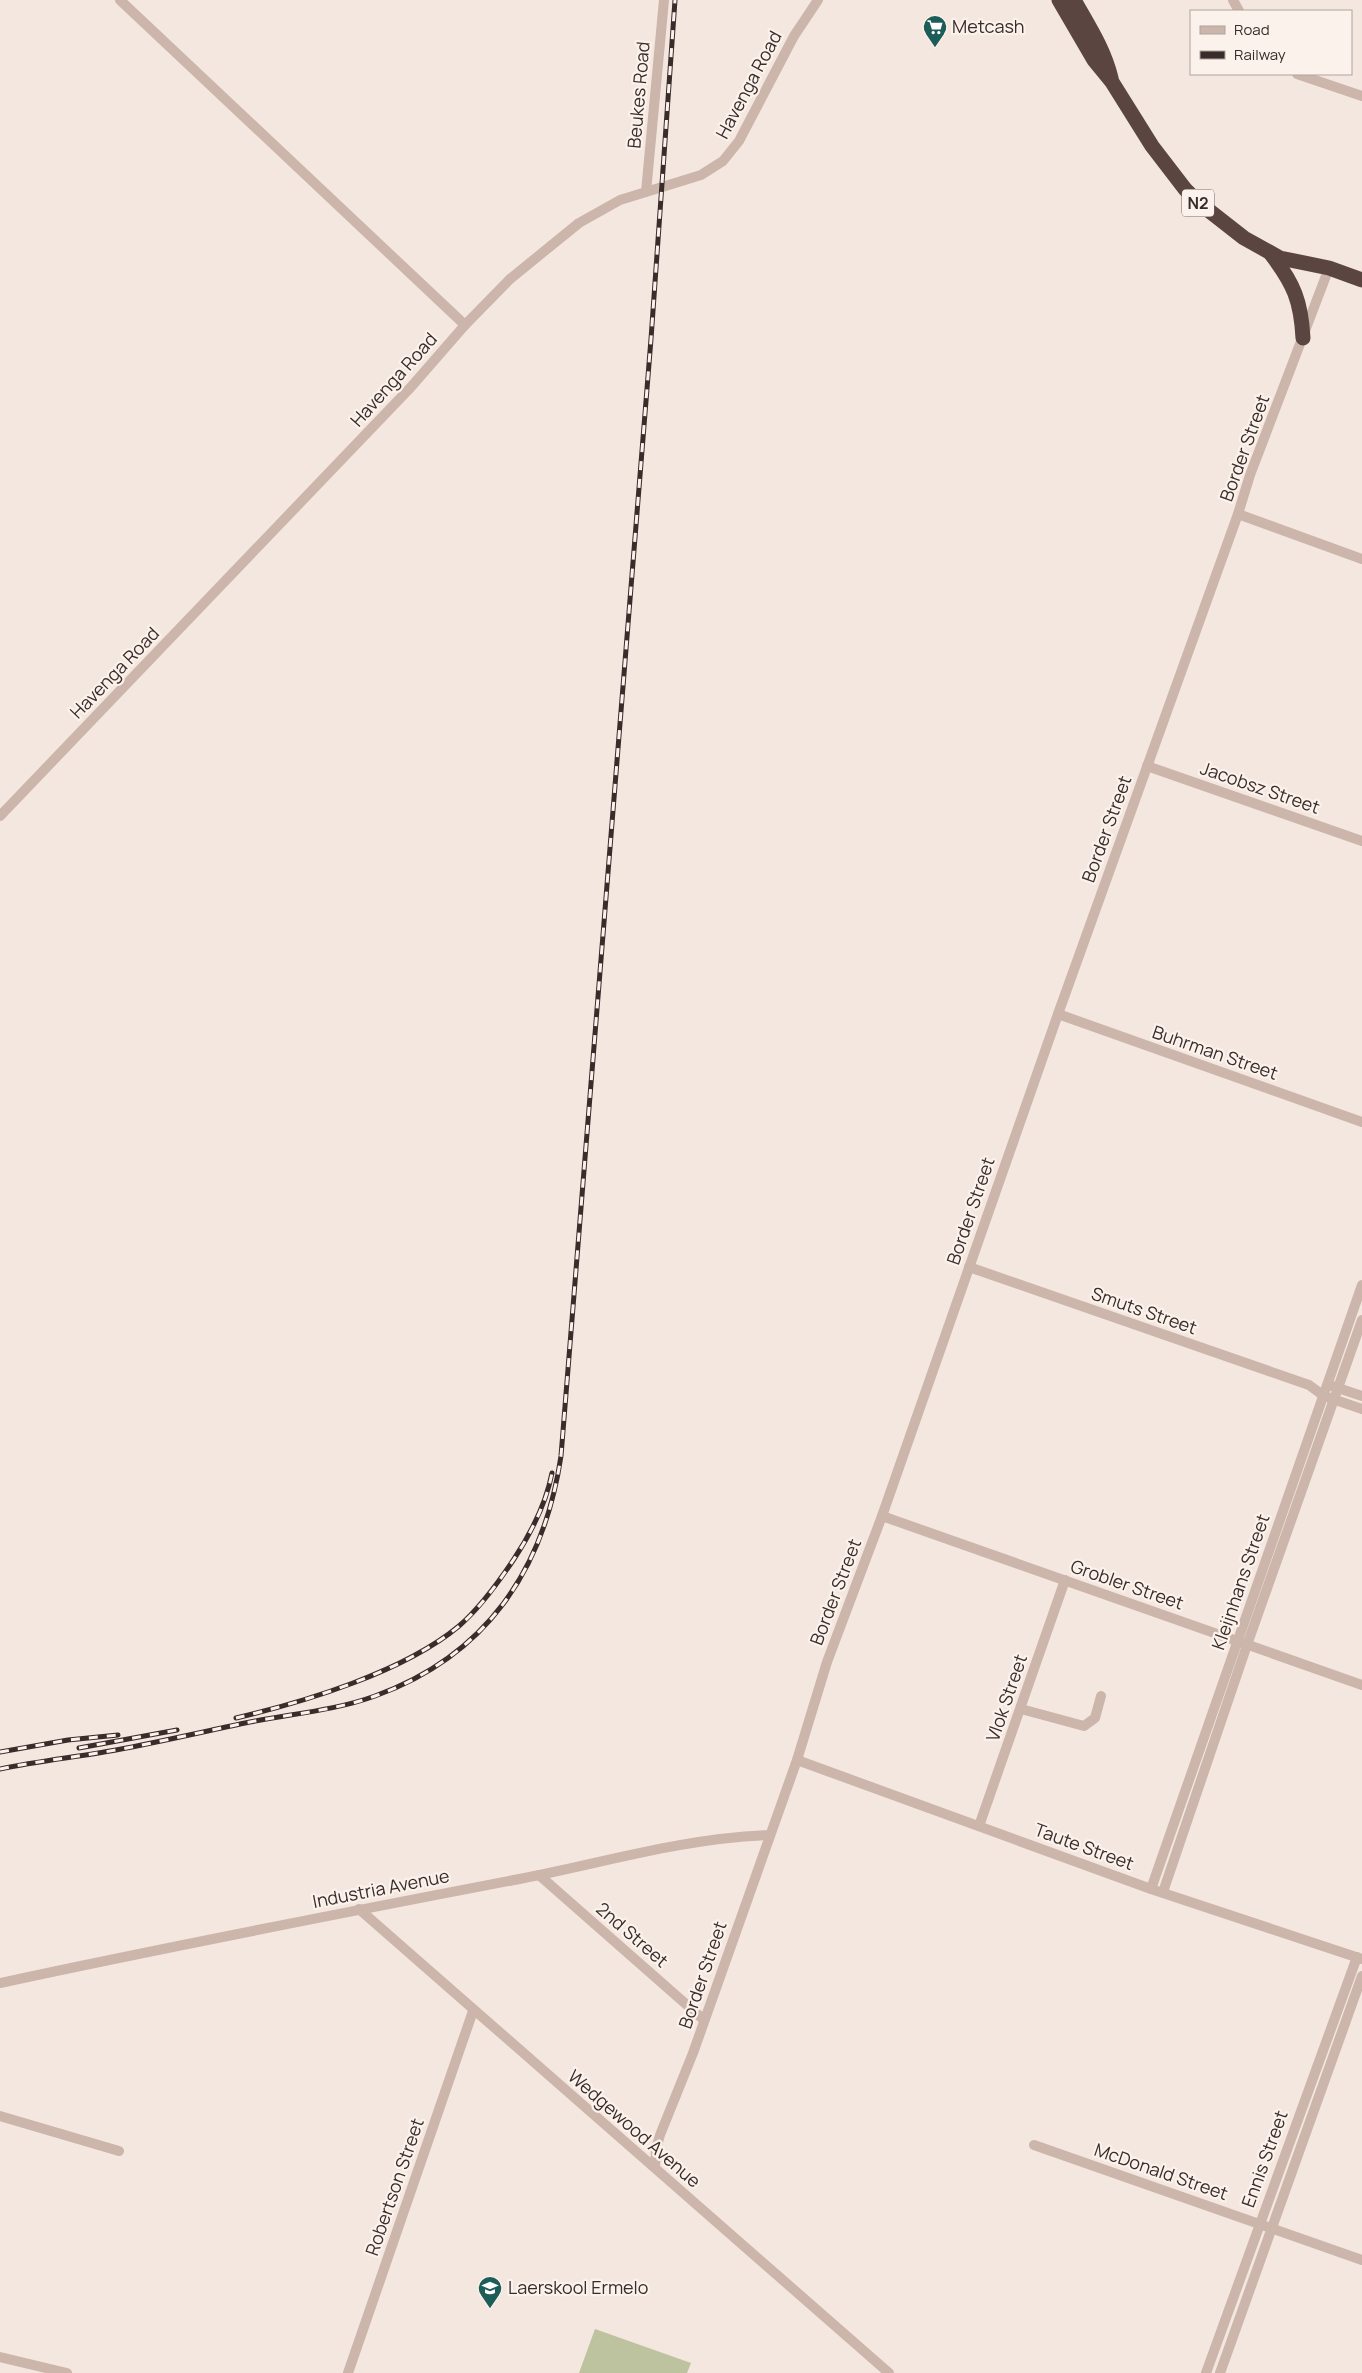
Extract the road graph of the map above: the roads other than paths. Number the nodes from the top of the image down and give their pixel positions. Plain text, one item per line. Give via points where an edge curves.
1 (120, 0) edge
2 (664, 0) edge
3 (818, 0) edge
4 (1059, 0) edge
5 (1074, 0) edge
6 (1300, 75) edge
7 (1112, 82) junction
8 (1362, 96) edge
9 (646, 192) junction
10 (1271, 254) junction
11 (1329, 268) junction
12 (1362, 280) edge
13 (465, 325) junction
14 (1303, 338) junction
15 (1238, 514) junction
16 (1362, 559) edge
17 (1148, 766) junction
18 (0, 816) edge
19 (1362, 841) edge
20 (1058, 1014) junction
21 (1362, 1122) edge
22 (969, 1267) junction
23 (1362, 1285) edge
24 (1362, 1320) edge
25 (1309, 1385) junction
26 (1327, 1385) junction
27 (1338, 1388) junction
28 (1362, 1396) edge
29 (1329, 1397) junction
30 (1362, 1409) edge
31 (882, 1516) junction
32 (1065, 1580) junction
33 (1242, 1643) junction
34 (1362, 1685) edge
35 (1101, 1696) dead end
36 (1020, 1709) junction
37 (797, 1760) junction
38 (979, 1826) junction
39 (769, 1835) junction
40 (539, 1875) junction
41 (1151, 1889) junction
42 (1163, 1892) junction
43 (359, 1909) junction
44 (1359, 1958) edge
45 (1362, 1976) edge
46 (0, 1983) edge
47 (472, 2011) junction
48 (704, 2020) junction
49 (0, 2116) edge
50 (1034, 2145) dead end
51 (119, 2151) dead end
52 (655, 2167) junction
53 (1259, 2223) junction
54 (1271, 2228) junction
55 (1362, 2260) edge
56 (0, 2357) edge
57 (67, 2373) edge
58 (348, 2373) edge
59 (889, 2373) edge
60 (1206, 2373) edge
61 (1220, 2373) edge

1 - 13 street
2 - 9 street, Beukes Road
3 - 9 street, Havenga Road via 794,36 731,153 714,168 701,174
4 - 7 highway, N2 via 1097,65
5 - 7 highway, N2 via 1108,63
6 - 8 street
7 - 10 highway, N2 via 1152,146 1185,189 1221,221
9 - 13 street, Havenga Road via 620,200 579,223 510,279
10 - 11 highway, N2
10 - 14 highway via 1296,291 1301,307
11 - 12 highway, N2
11 - 14 street, Border Street
13 - 18 street, Havenga Road via 405,394
14 - 15 street, Border Street
15 - 16 street
15 - 17 street, Border Street
17 - 19 street, Jacobsz Street
17 - 20 street, Border Street
20 - 21 street, Buhrman Street
20 - 22 street, Border Street
22 - 25 street, Smuts Street
22 - 31 street, Border Street
23 - 26 street, Kleijnhans Street
24 - 27 street, Kleijnhans Street
25 - 26 street, Smuts Street
25 - 29 street, Smuts Street
26 - 27 street, Smuts Street
26 - 29 street, Kleijnhans Street
27 - 28 street, Smuts Street
27 - 29 street, Kleijnhans Street
29 - 30 street, Smuts Street
29 - 33 street, Kleijnhans Street
31 - 32 street, Grobler Street
31 - 37 street, Border Street via 827,1662
32 - 33 street, Grobler Street
32 - 36 street, Vlok Street
33 - 34 street, Grobler Street
33 - 41 street, Kleijnhans Street
33 - 42 street, Kleijnhans Street
35 - 36 street via 1095,1718 1084,1726
36 - 38 street, Vlok Street
37 - 38 street, Taute Street
37 - 39 street, Border Street
38 - 41 street, Taute Street
39 - 40 street, Industria Avenue via 655,1848
39 - 48 street, Border Street
40 - 43 street, Industria Avenue
40 - 48 street, 2nd Street
41 - 42 street, Taute Street
42 - 44 street, Taute Street
43 - 46 street, Industria Avenue
43 - 47 street, Wedgewood Avenue
44 - 53 street, Ennis Street
45 - 54 street, Ennis Street
47 - 52 street, Wedgewood Avenue
47 - 58 street, Robertson Street
48 - 52 street, Border Street via 660,2135
49 - 51 street
50 - 53 street, McDonald Street
52 - 59 street, Wedgewood Avenue
53 - 54 street, McDonald Street
53 - 60 street, Ennis Street
54 - 55 street, McDonald Street
54 - 61 street, Ennis Street
56 - 57 street

